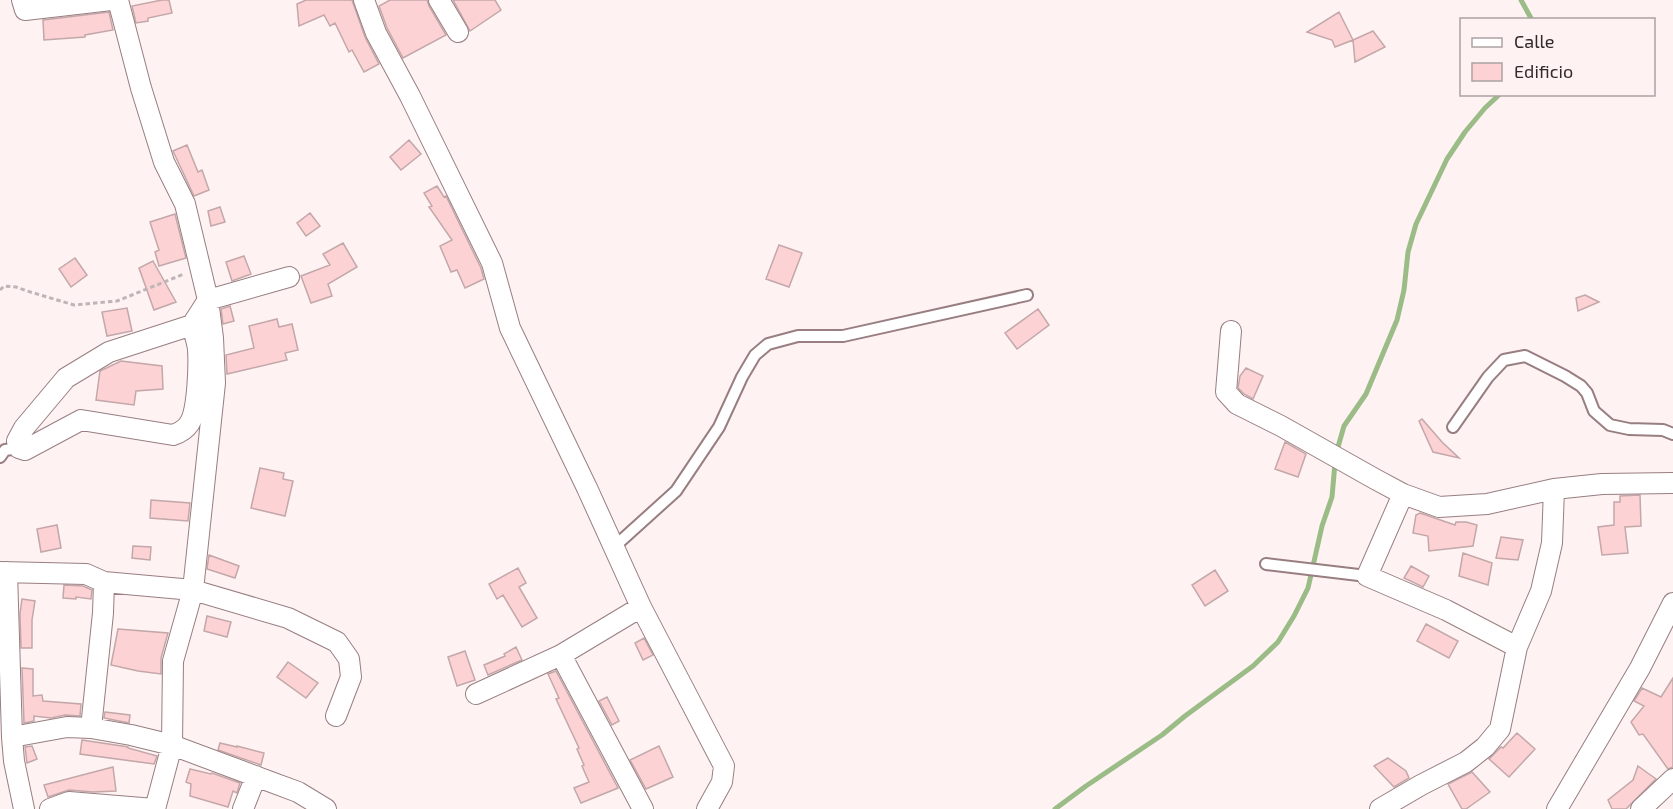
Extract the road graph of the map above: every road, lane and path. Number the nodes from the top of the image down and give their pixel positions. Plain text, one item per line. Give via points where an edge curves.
1 (22, 0) edge
2 (111, 0) edge
3 (118, 0) edge
4 (364, 0) edge
5 (439, 0) edge
6 (458, 32) dead end
7 (201, 263) junction
8 (289, 277) dead end
9 (0, 290) edge
10 (1027, 295) dead end
11 (208, 300) junction
12 (192, 325) junction
13 (1231, 331) dead end
14 (1453, 427) dead end
15 (1673, 434) edge
16 (19, 448) junction
17 (0, 457) edge
18 (1673, 483) edge
19 (1554, 489) junction
20 (1403, 494) junction
21 (614, 547) junction
22 (1266, 564) dead end
23 (4, 572) edge
24 (1367, 576) junction
25 (104, 582) junction
26 (192, 590) junction
27 (1673, 603) edge
28 (641, 607) junction
29 (1517, 647) junction
30 (561, 655) junction
31 (476, 694) dead end
32 (5, 698) edge
33 (336, 716) dead end
34 (91, 728) junction
35 (12, 737) junction
36 (172, 745) junction
37 (256, 776) junction
38 (1673, 779) edge
39 (24, 809) edge
40 (50, 809) edge
41 (154, 809) edge
42 (243, 809) edge
43 (326, 809) edge
44 (643, 809) edge
45 (708, 809) edge
46 (1380, 809) edge
47 (1557, 809) edge
48 (1641, 809) edge

1 - 2 street via 25,10
3 - 7 street via 164,162 185,204
4 - 21 street via 376,33 492,263 510,327
5 - 6 street
7 - 9 path via 187,273 117,301 74,305 16,287 4,286
7 - 11 street
8 - 11 street
10 - 21 lane via 843,336 798,336 768,344 755,355 719,427 676,491
11 - 12 street
11 - 26 street via 215,383
12 - 16 street via 110,352 66,378 24,428 17,441
12 - 16 street via 197,345 197,389 190,423 182,431 173,435 81,420 25,450
13 - 20 street via 1226,392 1237,404
14 - 15 lane via 1488,376 1504,360 1525,356 1581,386 1594,411 1610,425
16 - 17 lane via 5,450
18 - 19 street
19 - 20 street via 1487,504 1439,507
19 - 29 street via 1552,543 1541,591
20 - 24 street
21 - 28 street
22 - 24 lane
23 - 25 street via 86,574
23 - 32 street
24 - 29 street via 1446,610
25 - 26 street
25 - 34 street
26 - 33 street via 288,618 338,642 349,660 351,677
26 - 36 street via 173,661
27 - 47 street via 1640,668
28 - 30 street
28 - 45 street via 724,766 722,782
29 - 46 street via 1500,729 1485,747 1466,762
30 - 31 street
30 - 44 street
32 - 35 street
34 - 35 street via 67,727
34 - 36 street
35 - 39 street
36 - 37 street
36 - 41 street
37 - 42 street
37 - 43 street via 298,792
38 - 48 street
40 - 41 street via 69,802

